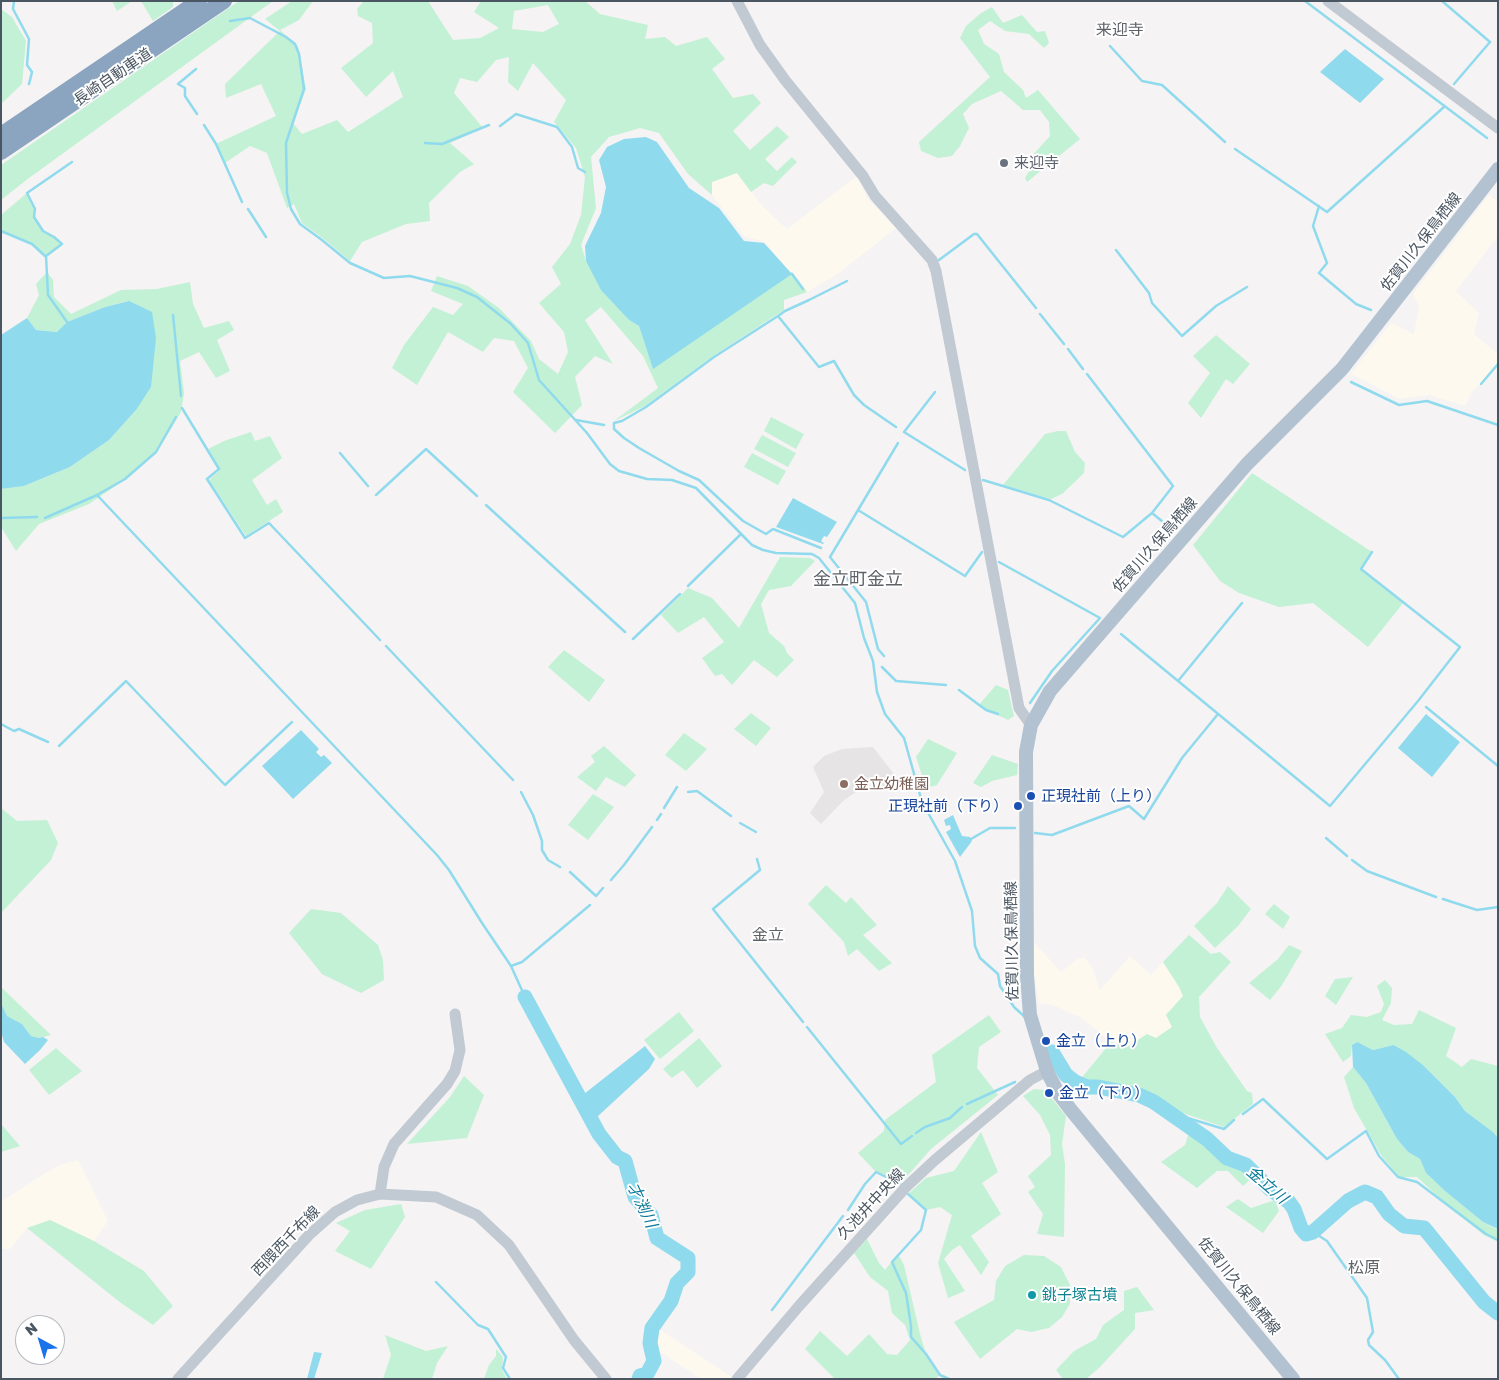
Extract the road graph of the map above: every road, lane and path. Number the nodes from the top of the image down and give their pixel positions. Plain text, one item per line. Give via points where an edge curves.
1 (199, 1) edge
2 (224, 1) edge
3 (737, 1) edge
4 (1328, 1) edge
5 (1498, 128) edge
6 (1, 135) edge
7 (1, 152) edge
8 (1498, 169) edge
9 (1031, 725) junction
10 (455, 1014) dead end
11 (1047, 1071) junction
12 (380, 1194) junction
13 (178, 1379) edge
14 (606, 1379) edge
15 (737, 1379) edge
16 (1293, 1379) edge

1 - 6 highway, 長崎自動車道
2 - 7 highway, 長崎自動車道
3 - 9 street via 760,45 785,80 863,176 875,196 932,260 1019,708
4 - 5 street
8 - 9 main road, 佐賀川久保鳥栖線 via 1342,369 1247,464 1050,690
9 - 11 main road, 佐賀川久保鳥栖線 via 1026,752 1025,799 1027,976 1030,1015
10 - 12 street via 460,1050 455,1071 394,1144 384,1167
11 - 15 street, 久池井中央線 via 1030,1080 906,1187
11 - 16 main road, 佐賀川久保鳥栖線 via 1071,1110
12 - 13 street, 西隈西千布線 via 357,1200 335,1212 309,1235
12 - 14 street, 西隈西千布線 via 436,1198 476,1215 508,1244 574,1340

